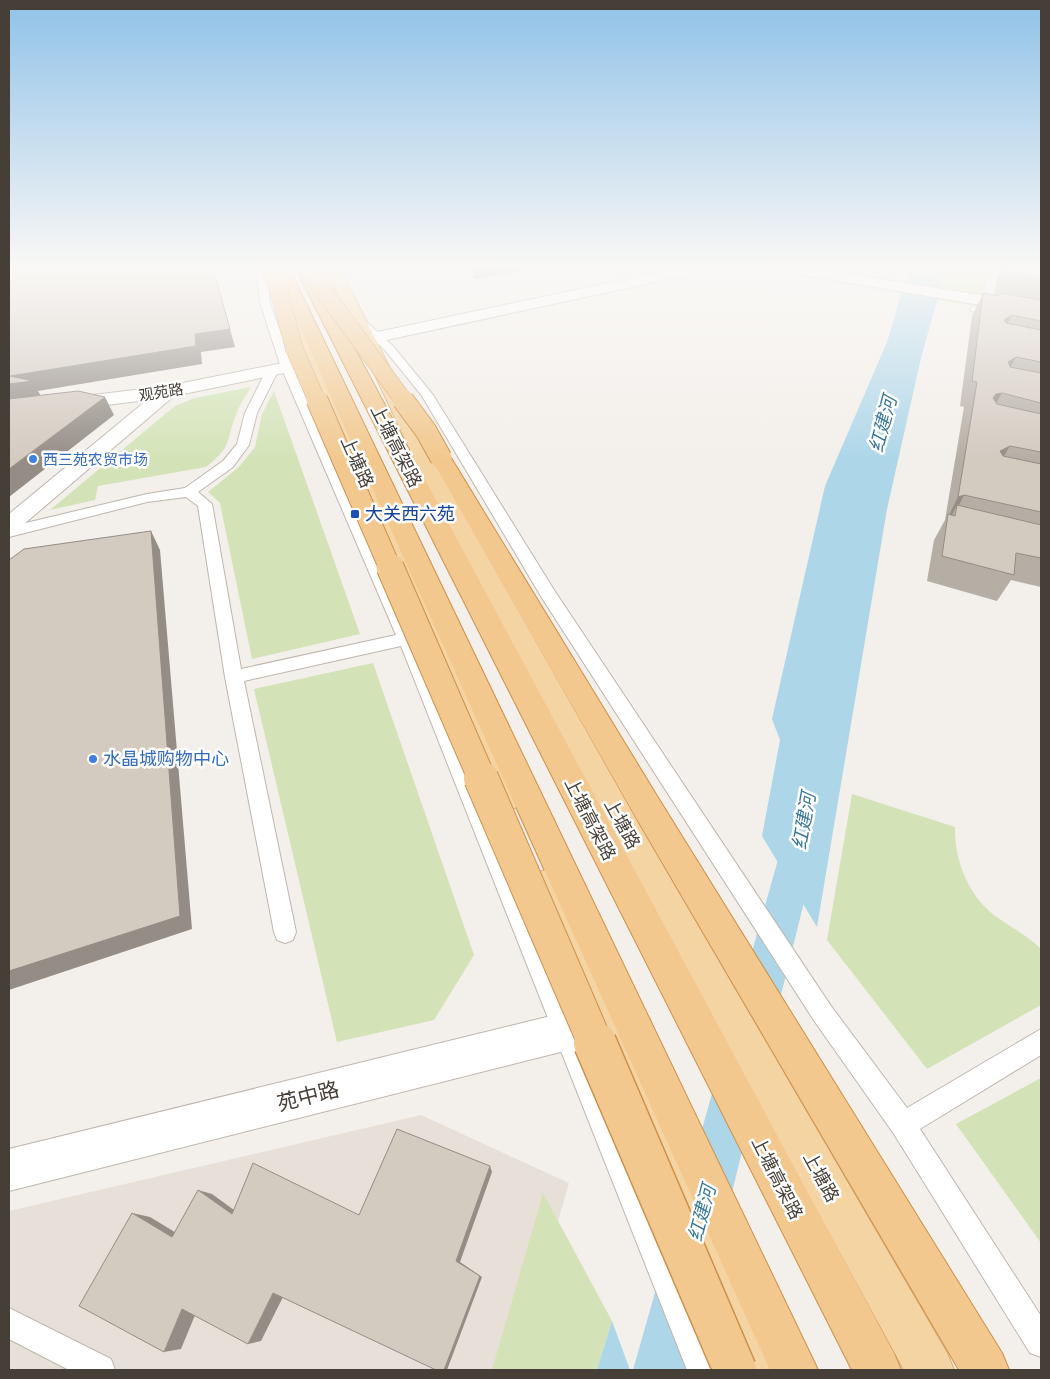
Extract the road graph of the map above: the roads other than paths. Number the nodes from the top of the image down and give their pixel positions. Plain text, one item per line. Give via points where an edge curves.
1 (281, 332) edge
2 (290, 332) edge
3 (311, 332) edge
4 (338, 332) edge
5 (353, 332) edge
6 (368, 332) joint
7 (291, 366) junction
8 (168, 392) junction
9 (9, 411) edge
10 (189, 492) junction
11 (9, 525) edge
12 (9, 532) edge
13 (406, 639) junction
14 (234, 677) junction
15 (285, 932) dead end
16 (608, 1022) junction
17 (566, 1032) junction
18 (1041, 1041) edge
19 (903, 1125) junction
20 (9, 1170) edge
21 (9, 1323) edge
22 (1041, 1342) edge
23 (700, 1364) edge
24 (100, 1370) edge
25 (735, 1370) edge
26 (762, 1370) edge
27 (794, 1370) edge
28 (877, 1370) edge
29 (930, 1370) edge
30 (985, 1370) edge

1 - 7 main road, 上塘路
2 - 25 highway, bridge
3 - 27 highway, 上塘高架路
4 - 28 highway, 上塘高架路
5 - 30 highway, bridge via 426,431 646,806
6 - 19 lane via 389,348 427,395 548,594 653,756 823,1014
6 - 29 main road, 上塘路 via 443,497 630,838
7 - 8 street, 观苑路
7 - 10 lane via 251,413 243,445 228,464
7 - 13 lane
7 - 16 main road, 上塘路
8 - 9 street, 观苑路
8 - 11 street
10 - 12 lane via 147,498
10 - 14 lane via 205,504
13 - 14 lane
13 - 17 lane
14 - 15 lane
16 - 17 street, 苑中路
16 - 26 main road, 上塘路
17 - 20 street, 苑中路
17 - 23 lane
18 - 19 lane
19 - 22 lane
21 - 24 lane

